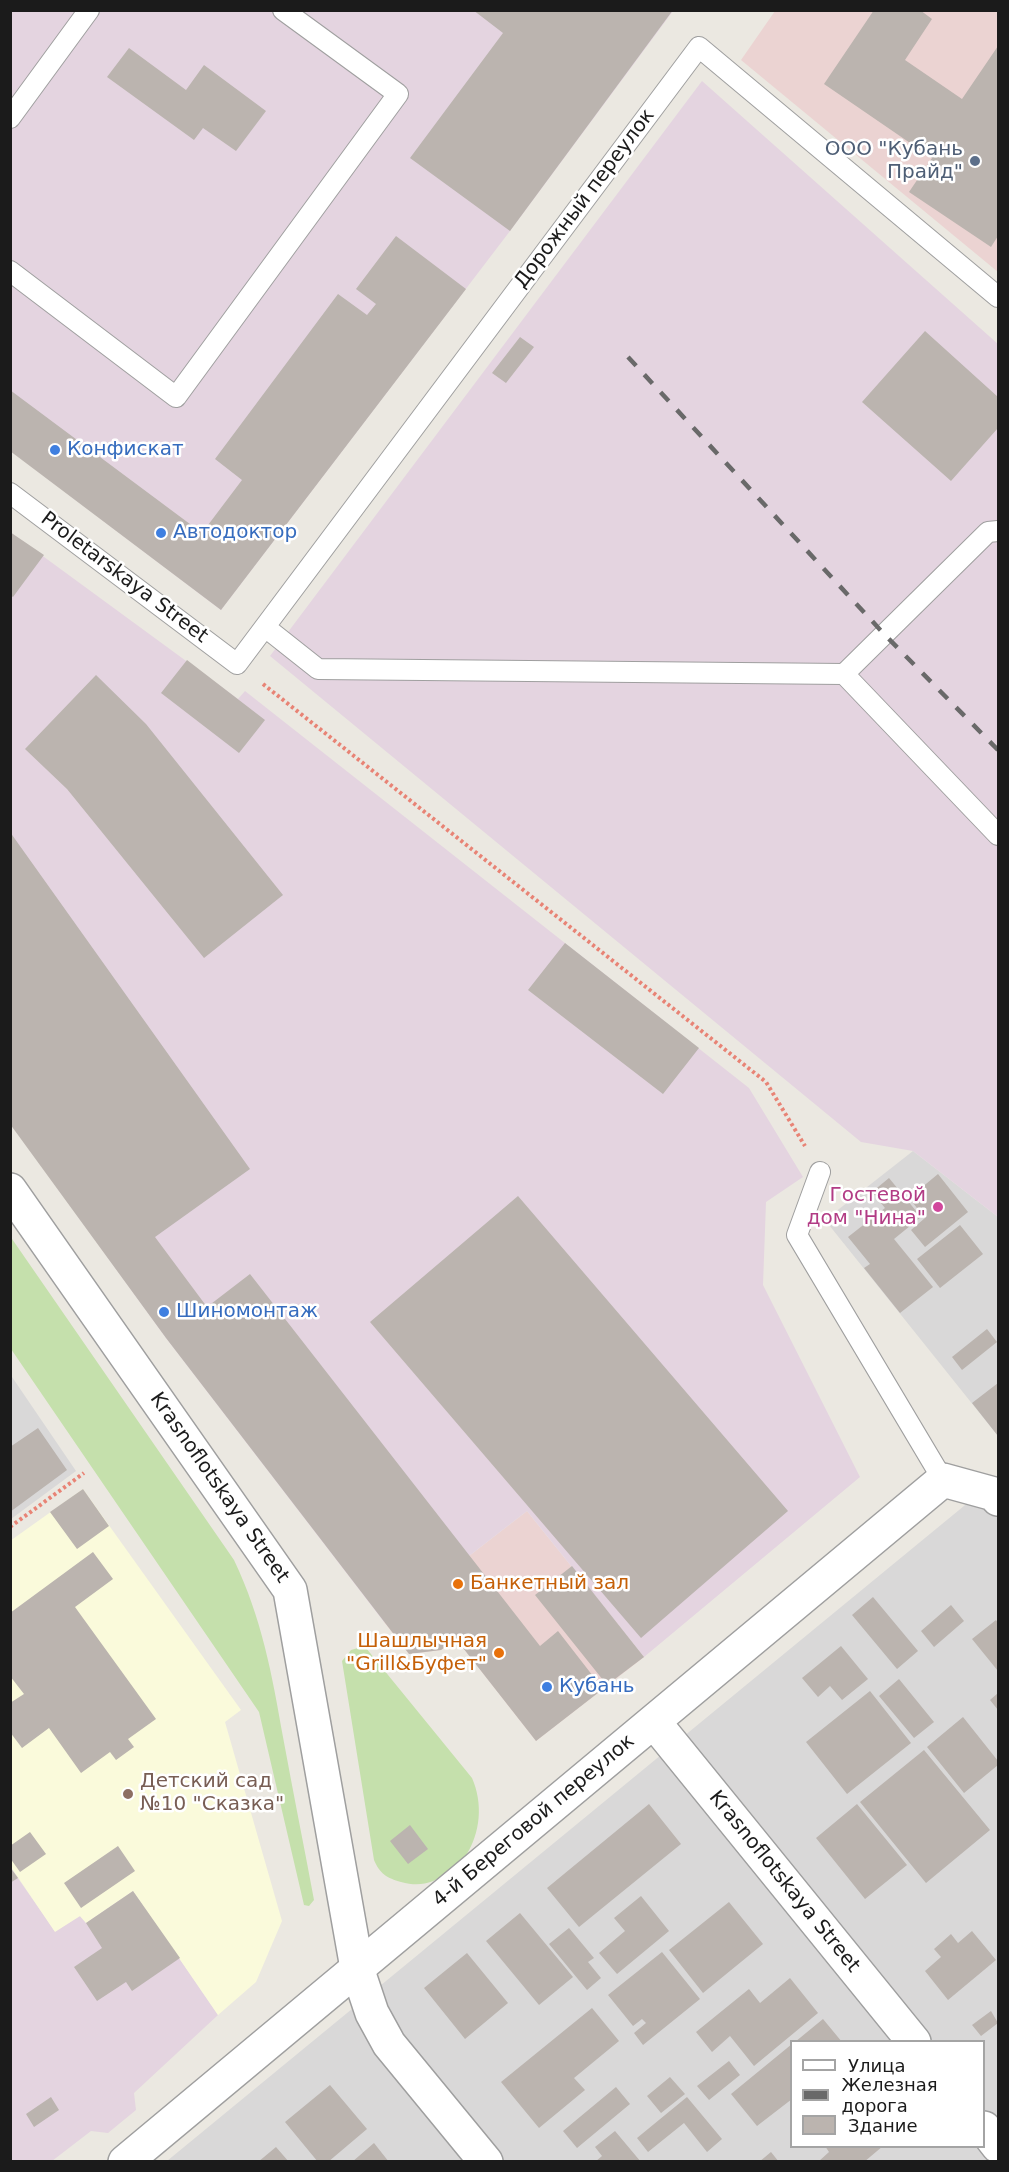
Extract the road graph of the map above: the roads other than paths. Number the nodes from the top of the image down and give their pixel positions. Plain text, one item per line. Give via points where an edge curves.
1 (89, 10) edge
2 (283, 10) edge
3 (10, 118) edge
4 (10, 271) edge
5 (999, 297) edge
6 (10, 493) edge
7 (999, 531) edge
8 (265, 627) junction
9 (237, 664) joint
10 (844, 674) junction
11 (999, 835) edge
12 (820, 1172) road end
13 (10, 1190) edge
14 (943, 1480) junction
15 (999, 1499) edge
16 (654, 1722) junction
17 (357, 1968) junction
18 (912, 2040) edge
19 (985, 2129) edge
20 (999, 2146) edge
21 (125, 2162) edge
22 (486, 2162) edge

1 - 3 lane
2 - 4 lane via 398,94 176,397
5 - 8 lane, Дорожный переулок via 699,47
6 - 9 lane, Proletarskaya Street
7 - 10 lane via 988,532
8 - 9 lane, Дорожный переулок
8 - 10 lane via 318,669
10 - 11 lane
12 - 14 lane via 796,1235
13 - 17 street, Krasnoflotskaya Street via 290,1590
14 - 15 street via 994,1494
14 - 16 street, 4-й Береговой переулок
16 - 17 street, 4-й Береговой переулок
16 - 18 street, Krasnoflotskaya Street
17 - 21 street, 4-й Береговой переулок
17 - 22 street, Krasnoflotskaya Street via 372,2013 389,2044
19 - 20 street

